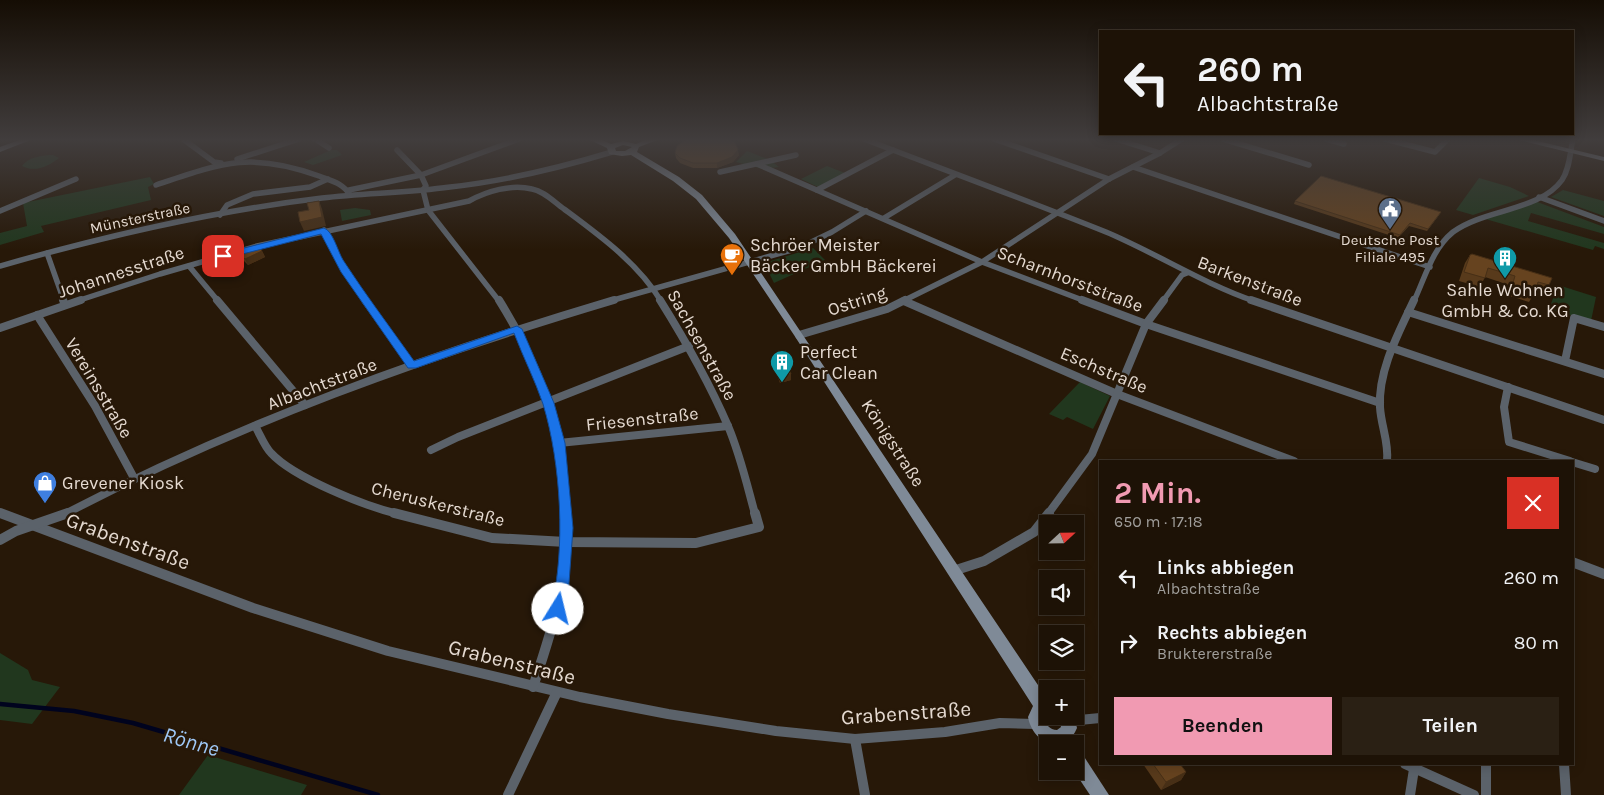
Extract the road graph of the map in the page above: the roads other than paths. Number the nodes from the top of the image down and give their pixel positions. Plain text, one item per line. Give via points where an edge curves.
1 (185, 176) edge
2 (319, 176) edge
3 (416, 176) edge
4 (422, 176) edge
5 (519, 176) edge
6 (672, 176) edge
7 (785, 176) edge
8 (843, 176) edge
9 (954, 176) edge
10 (959, 176) edge
11 (1098, 176) edge
12 (1116, 176) edge
13 (1160, 176) edge
14 (1563, 176) edge
15 (76, 179) dead end
16 (328, 179) junction
17 (1109, 180) junction
18 (156, 185) dead end
19 (423, 190) junction
20 (817, 190) junction
21 (350, 192) junction
22 (1539, 197) junction
23 (428, 210) junction
24 (0, 211) edge
25 (866, 211) junction
26 (1058, 214) junction
27 (220, 215) junction
28 (884, 218) junction
29 (1604, 221) edge
30 (324, 230) junction
31 (47, 252) junction
32 (749, 261) junction
33 (982, 262) junction
34 (0, 265) edge
35 (189, 266) junction
36 (1430, 267) junction
37 (1187, 273) junction
38 (653, 288) junction
39 (904, 301) junction
40 (65, 305) junction
41 (1408, 312) junction
42 (37, 315) junction
43 (1146, 324) junction
44 (1604, 327) edge
45 (0, 328) edge
46 (517, 329) junction
47 (799, 335) junction
48 (689, 346) junction
49 (1392, 348) junction
50 (1564, 362) junction
51 (412, 365) junction
52 (1604, 374) edge
53 (1508, 387) junction
54 (1117, 394) junction
55 (548, 403) junction
56 (1380, 403) junction
57 (305, 405) junction
58 (1604, 420) edge
59 (255, 426) junction
60 (728, 426) junction
61 (559, 443) junction
62 (431, 450) dead end
63 (1291, 460) edge
64 (1387, 460) edge
65 (1566, 460) edge
66 (1574, 463) edge
67 (1595, 469) dead end
68 (134, 478) junction
69 (0, 513) edge
70 (32, 526) junction
71 (759, 527) joint
72 (0, 540) edge
73 (566, 542) junction
74 (1574, 563) edge
75 (953, 571) junction
76 (1604, 574) edge
77 (532, 687) junction
78 (557, 692) junction
79 (1039, 699) edge
80 (1039, 711) edge
81 (1084, 718) edge
82 (1099, 718) edge
83 (1036, 724) junction
84 (1046, 735) edge
85 (855, 739) junction
86 (1486, 765) edge
87 (1564, 765) edge
88 (1410, 766) edge
89 (1084, 771) edge
90 (508, 795) edge
91 (865, 795) edge
92 (1100, 795) edge
93 (1410, 795) edge
94 (1474, 795) edge
95 (1486, 795) edge
96 (1566, 795) edge

1 - 18 street
2 - 16 street
3 - 21 street
4 - 19 street via 426,186
5 - 19 street, Münsterstraße
6 - 32 street, Königstraße via 699,197
7 - 20 street, Scharnhorststraße
8 - 20 street
9 - 28 street
10 - 26 street, Barkenstraße
11 - 17 street
12 - 17 street, Ostring
13 - 36 street
14 - 22 street
15 - 24 street
16 - 21 street via 345,186
16 - 27 street via 310,187 253,194 227,205
17 - 26 street, Ostring
19 - 21 street, Münsterstraße
19 - 23 street
20 - 25 street, Scharnhorststraße
21 - 27 street, Münsterstraße
22 - 29 street
22 - 36 street via 1468,223 1441,244
23 - 30 street, Johannesstraße
23 - 38 street, Sachsenstraße via 521,187 537,190 607,240
23 - 46 street via 498,298
25 - 28 street, Scharnhorststraße
25 - 32 street, Albachtstraße via 799,248
26 - 33 street, Ostring
26 - 37 street, Barkenstraße via 1120,239
27 - 31 street, Münsterstraße
28 - 33 street, Scharnhorststraße
30 - 35 street, Johannesstraße
30 - 51 street via 334,254
31 - 34 street, Münsterstraße
31 - 40 street
32 - 38 street, Albachtstraße
32 - 47 street, Königstraße
33 - 39 street, Ostring
33 - 43 street, Scharnhorststraße
35 - 40 street, Johannesstraße
35 - 57 street
36 - 41 street
37 - 43 street via 1182,275
37 - 49 street, Barkenstraße via 1251,300
38 - 46 street, Albachtstraße
38 - 48 street, Sachsenstraße
39 - 47 street, Ostring via 861,318
39 - 54 street, Eschstraße
40 - 42 street, Johannesstraße
41 - 49 street
41 - 50 street
42 - 45 street, Johannesstraße
42 - 68 street, Vereinsstraße via 95,406
43 - 54 street
43 - 56 street, Scharnhorststraße
44 - 50 street via 1574,318
46 - 51 street, Albachtstraße
46 - 55 street
47 - 75 street, Königstraße
48 - 55 street
48 - 60 street, Sachsenstraße
49 - 53 street, Barkenstraße
49 - 56 street
50 - 52 street
51 - 57 street, Albachtstraße
53 - 58 street, Barkenstraße
53 - 65 street via 1504,407 1509,442
54 - 63 street, Eschstraße
54 - 75 street via 1092,454 1034,532 984,561
55 - 61 street
55 - 62 street
56 - 64 street via 1389,449
57 - 59 street, Albachtstraße
59 - 68 street, Albachtstraße
59 - 73 street, Cheruskerstraße via 270,452 294,472 378,509 492,538
60 - 61 street, Friesenstraße
60 - 71 street, Sachsenstraße
61 - 73 street
66 - 67 street
68 - 70 street, Albachtstraße via 60,517
69 - 70 street, Grabenstraße
70 - 72 street, Albachtstraße
70 - 77 street, Grabenstraße via 253,608 388,651
71 - 73 street, Cheruskerstraße via 696,543
73 - 77 street via 561,597
74 - 76 street
75 - 79 street, Königstraße
77 - 78 street, Grabenstraße
78 - 85 street, Grabenstraße via 676,716
78 - 90 street
80 - 83 street, Königstraße
81 - 82 street
83 - 84 street
83 - 85 street, Grabenstraße via 1000,723 945,732
85 - 91 street
86 - 95 street
87 - 96 street
88 - 93 street
88 - 94 street
89 - 92 street

